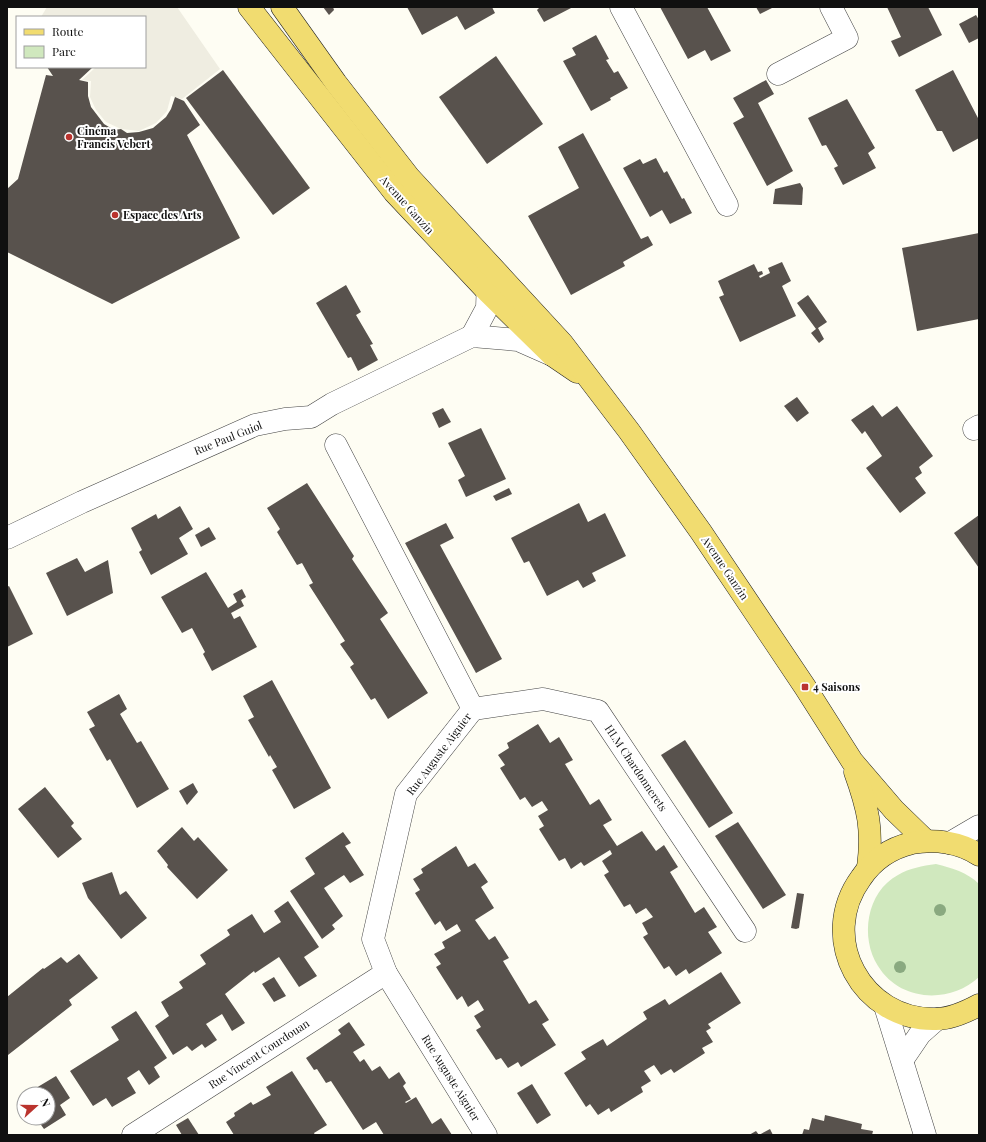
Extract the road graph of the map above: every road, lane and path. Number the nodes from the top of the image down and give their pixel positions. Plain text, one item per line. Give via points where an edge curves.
1 (249, 7) edge
2 (282, 7) edge
3 (621, 7) edge
4 (831, 7) edge
5 (778, 74) dead end
6 (727, 205) dead end
7 (487, 260) junction
8 (489, 293) junction
9 (472, 336) junction
10 (552, 355) junction
11 (589, 380) junction
12 (336, 445) dead end
13 (7, 538) edge
14 (473, 709) junction
15 (852, 761) junction
16 (979, 826) edge
17 (926, 841) junction
18 (950, 842) junction
19 (979, 855) edge
20 (868, 868) junction
21 (746, 931) dead end
22 (386, 973) junction
23 (885, 1006) junction
24 (973, 1014) edge
25 (937, 1019) junction
26 (902, 1059) junction
27 (133, 1135) edge
28 (486, 1135) edge
29 (925, 1135) edge

1 - 8 main road, Avenue Ganzin via 394,192
2 - 7 main road, Avenue Ganzin via 336,83 409,177
3 - 6 street
4 - 5 street via 848,38
7 - 8 street
7 - 11 main road, Avenue Ganzin via 562,342
8 - 9 street via 487,308
8 - 10 main road, Avenue Ganzin
9 - 10 street via 518,340
9 - 13 street, Rue Paul Guiol via 332,404 312,417 255,425
10 - 11 main road, Avenue Ganzin
11 - 15 main road, Avenue Ganzin via 701,532 805,686
12 - 14 street, Rue Auguste Aiguier
14 - 21 street, HLM Chardonnerets via 543,699 598,711
14 - 22 street, Rue Auguste Aiguier via 406,794 373,939
15 - 17 main road, Avenue Ganzin via 894,810
15 - 20 main road, Avenue Ganzin via 871,826
16 - 18 street
17 - 18 main road
17 - 20 main road via 904,845 891,851
18 - 19 main road
20 - 23 main road via 852,890 844,915 844,942 851,968 866,990
22 - 27 street, Rue Vincent Courdouan
22 - 28 street, Rue Auguste Aiguier
23 - 25 main road via 912,1017
23 - 26 street
24 - 25 main road
25 - 26 street via 920,1034
26 - 29 street

